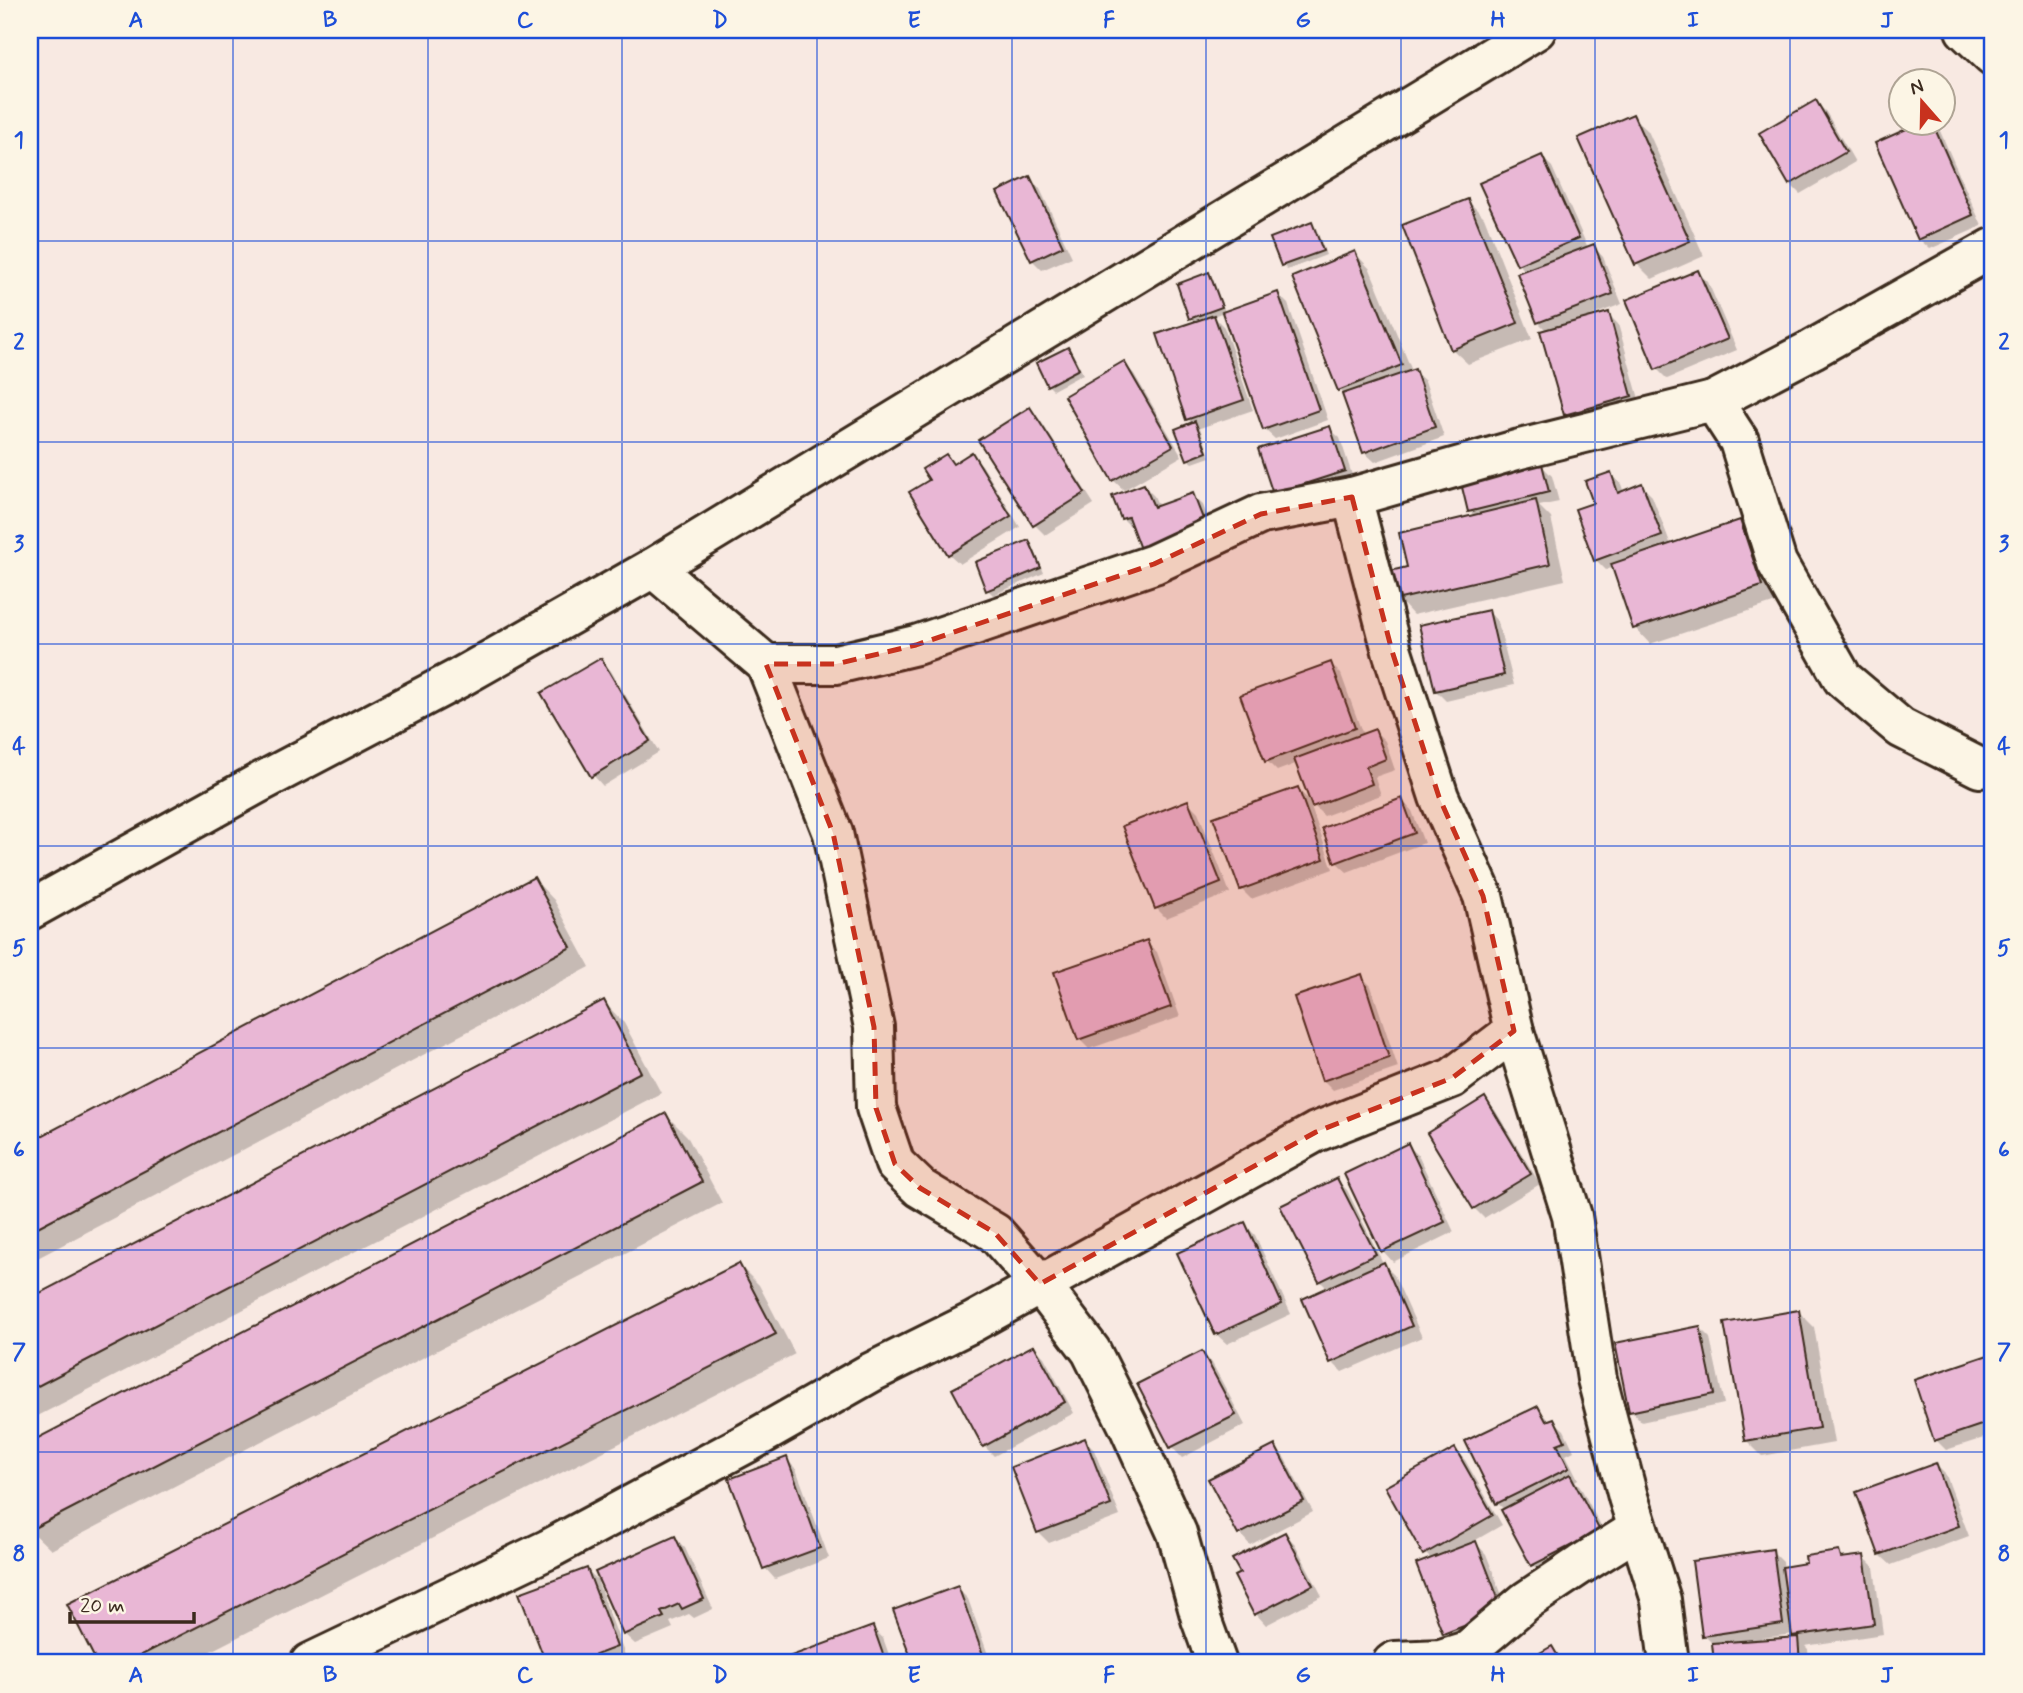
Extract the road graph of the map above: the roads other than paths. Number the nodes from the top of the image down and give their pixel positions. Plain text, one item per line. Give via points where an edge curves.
1 (1536, 30) edge
2 (1965, 30) edge
3 (1993, 56) edge
4 (1993, 248) edge
5 (1713, 401) junction
6 (1352, 497) junction
7 (653, 568) junction
8 (766, 664) junction
9 (1980, 768) dead end
10 (30, 910) edge
11 (1514, 1031) junction
12 (1040, 1284) junction
13 (1638, 1529) junction
14 (310, 1663) edge
15 (1217, 1663) edge
16 (1392, 1663) edge
17 (1669, 1663) edge

1 - 7 street
2 - 3 street
4 - 5 street
5 - 6 street
5 - 9 street via 1740,441 1777,563 1843,679 1901,728
6 - 8 street via 1261,514 1154,564 916,645 836,664
6 - 11 street via 1392,652 1434,784 1483,896
7 - 8 street
7 - 10 street
8 - 12 street via 833,833 874,1027 876,1108 895,1164 920,1188 995,1233
11 - 12 street via 1452,1078 1316,1132
11 - 13 street via 1572,1216 1597,1380
12 - 14 street via 549,1549
12 - 15 street via 1091,1351 1129,1427 1177,1533
13 - 16 street via 1526,1601 1466,1651 1441,1659
13 - 17 street via 1661,1600

